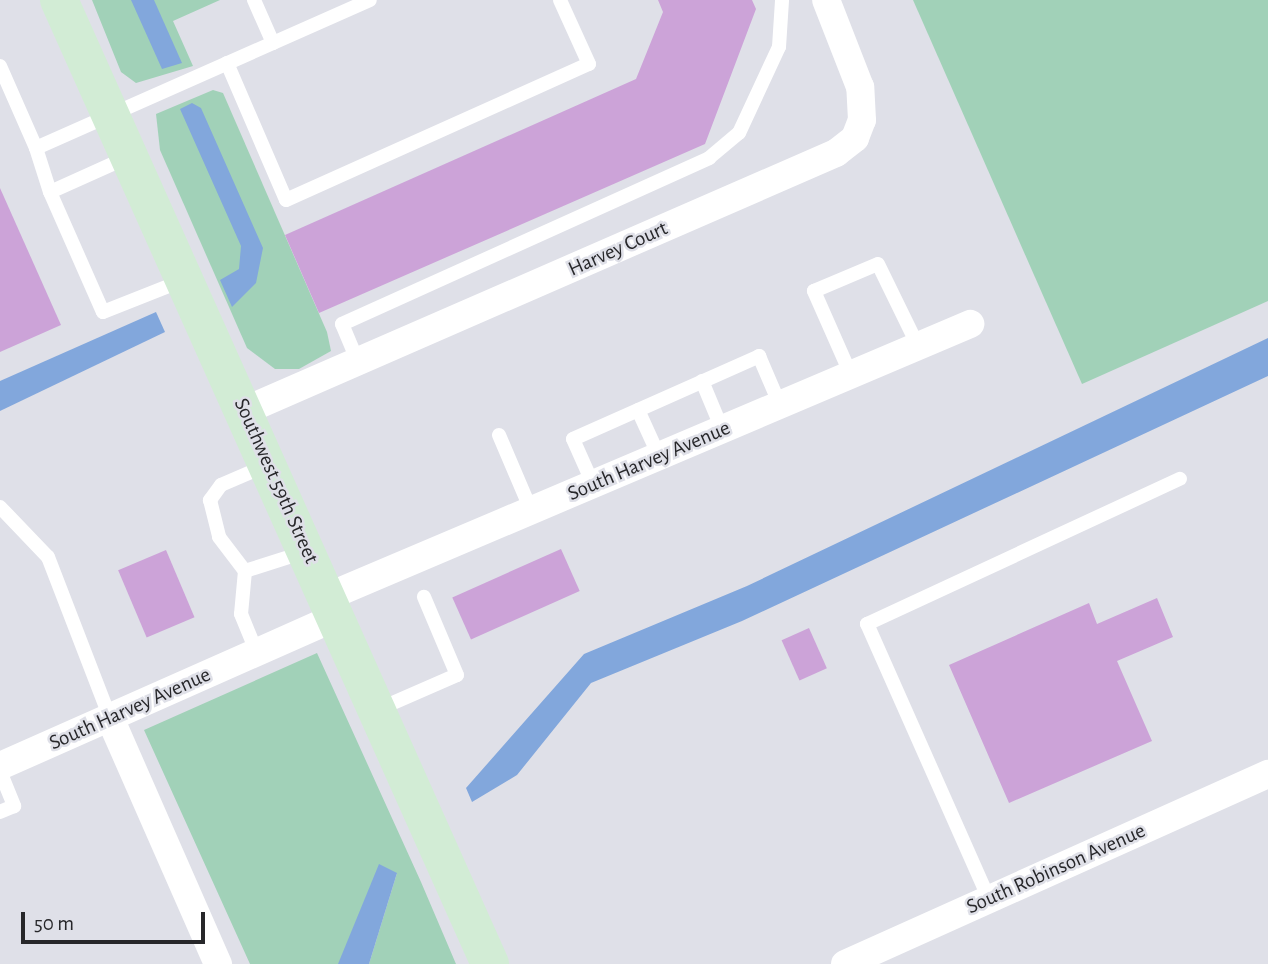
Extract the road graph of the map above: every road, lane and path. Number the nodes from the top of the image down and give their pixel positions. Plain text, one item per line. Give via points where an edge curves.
1 (59, 0) edge
2 (254, 0) edge
3 (370, 0) edge
4 (560, 0) edge
5 (782, 0) edge
6 (826, 0) edge
7 (273, 43) junction
8 (227, 63) junction
9 (0, 66) edge
10 (111, 115) junction
11 (36, 148) junction
12 (129, 157) junction
13 (50, 192) junction
14 (185, 280) junction
15 (970, 324) dead end
16 (918, 346) junction
17 (358, 362) junction
18 (851, 375) junction
19 (702, 381) junction
20 (780, 405) junction
21 (638, 410) junction
22 (244, 411) junction
23 (722, 429) junction
24 (499, 435) dead end
25 (659, 457) junction
26 (268, 464) junction
27 (1180, 479) dead end
28 (593, 484) junction
29 (0, 507) edge
30 (531, 510) junction
31 (307, 551) junction
32 (245, 571) junction
33 (424, 597) dead end
34 (332, 607) junction
35 (257, 653) junction
36 (377, 710) junction
37 (110, 718) junction
38 (0, 768) edge
39 (1268, 774) edge
40 (0, 812) edge
41 (989, 899) junction
42 (218, 964) edge
43 (490, 964) edge
44 (845, 964) edge

1 - 10 main road, Southwest 59th Street
2 - 7 lane
3 - 7 lane
4 - 8 lane via 589,64 286,200
5 - 17 lane via 779,47 739,133 709,158 342,324
6 - 17 street, Harvey Court via 860,87 862,120 855,138 836,153
7 - 8 lane
8 - 10 lane
9 - 11 lane
10 - 11 lane
10 - 12 main road, Southwest 59th Street
11 - 13 lane
12 - 13 lane
12 - 14 main road, Southwest 59th Street
13 - 14 lane via 103,312
14 - 22 main road, Southwest 59th Street
15 - 16 street, South Harvey Avenue
16 - 18 street, South Harvey Avenue
16 - 18 lane via 878,264 827,286 814,292
17 - 22 street, Harvey Court
18 - 20 street, South Harvey Avenue
19 - 20 lane via 759,356
19 - 21 lane
19 - 23 lane
20 - 23 street, South Harvey Avenue
21 - 25 lane
21 - 28 lane via 573,439
22 - 26 main road, Southwest 59th Street
23 - 25 street, South Harvey Avenue
24 - 30 lane
25 - 28 street, South Harvey Avenue
26 - 31 main road, Southwest 59th Street
26 - 32 lane via 220,485 210,500 219,537
27 - 41 lane via 867,624
28 - 30 street, South Harvey Avenue
29 - 37 lane via 48,557
30 - 34 street, South Harvey Avenue
31 - 32 lane
31 - 34 main road, Southwest 59th Street
32 - 35 lane via 241,614
33 - 36 lane via 457,675
34 - 35 street, South Harvey Avenue
34 - 36 main road, Southwest 59th Street
35 - 37 street, South Harvey Avenue
36 - 43 main road, Southwest 59th Street
37 - 38 street, South Harvey Avenue
37 - 42 street
38 - 40 lane via 14,806
39 - 41 street, South Robinson Avenue
41 - 44 street, South Robinson Avenue

